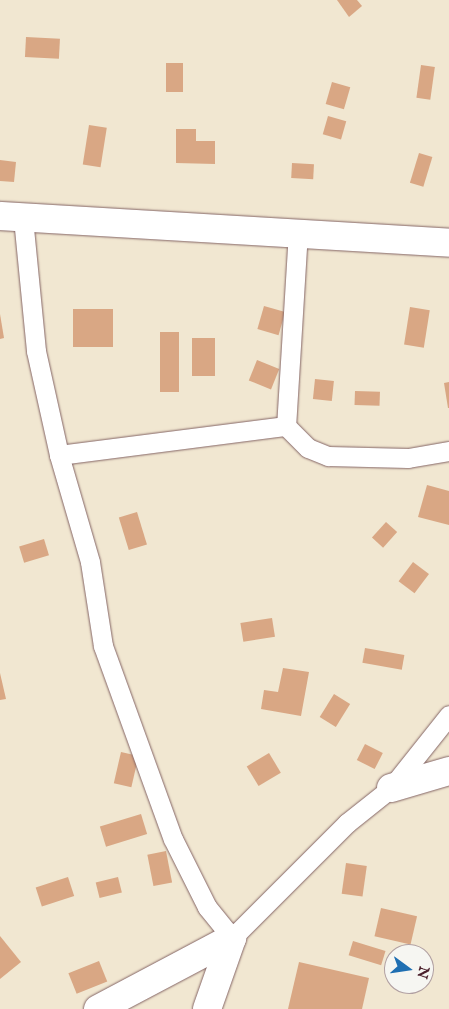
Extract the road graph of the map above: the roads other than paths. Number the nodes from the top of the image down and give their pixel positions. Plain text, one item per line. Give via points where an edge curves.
1 (11, 217) edge
2 (298, 231) junction
3 (449, 243) edge
4 (286, 426) junction
5 (449, 451) edge
6 (59, 455) junction
7 (449, 715) edge
8 (449, 771) edge
9 (391, 788) junction
10 (232, 938) junction
11 (98, 1009) edge
12 (207, 1009) edge

1 - 2 street via 115,226
1 - 6 lane
2 - 3 street
2 - 4 lane
4 - 5 lane via 308,448 328,456 408,458
4 - 6 lane
6 - 10 lane via 90,562 103,646 173,839 207,907
7 - 9 lane
8 - 9 street
9 - 10 lane via 347,823
10 - 11 street
10 - 12 street

